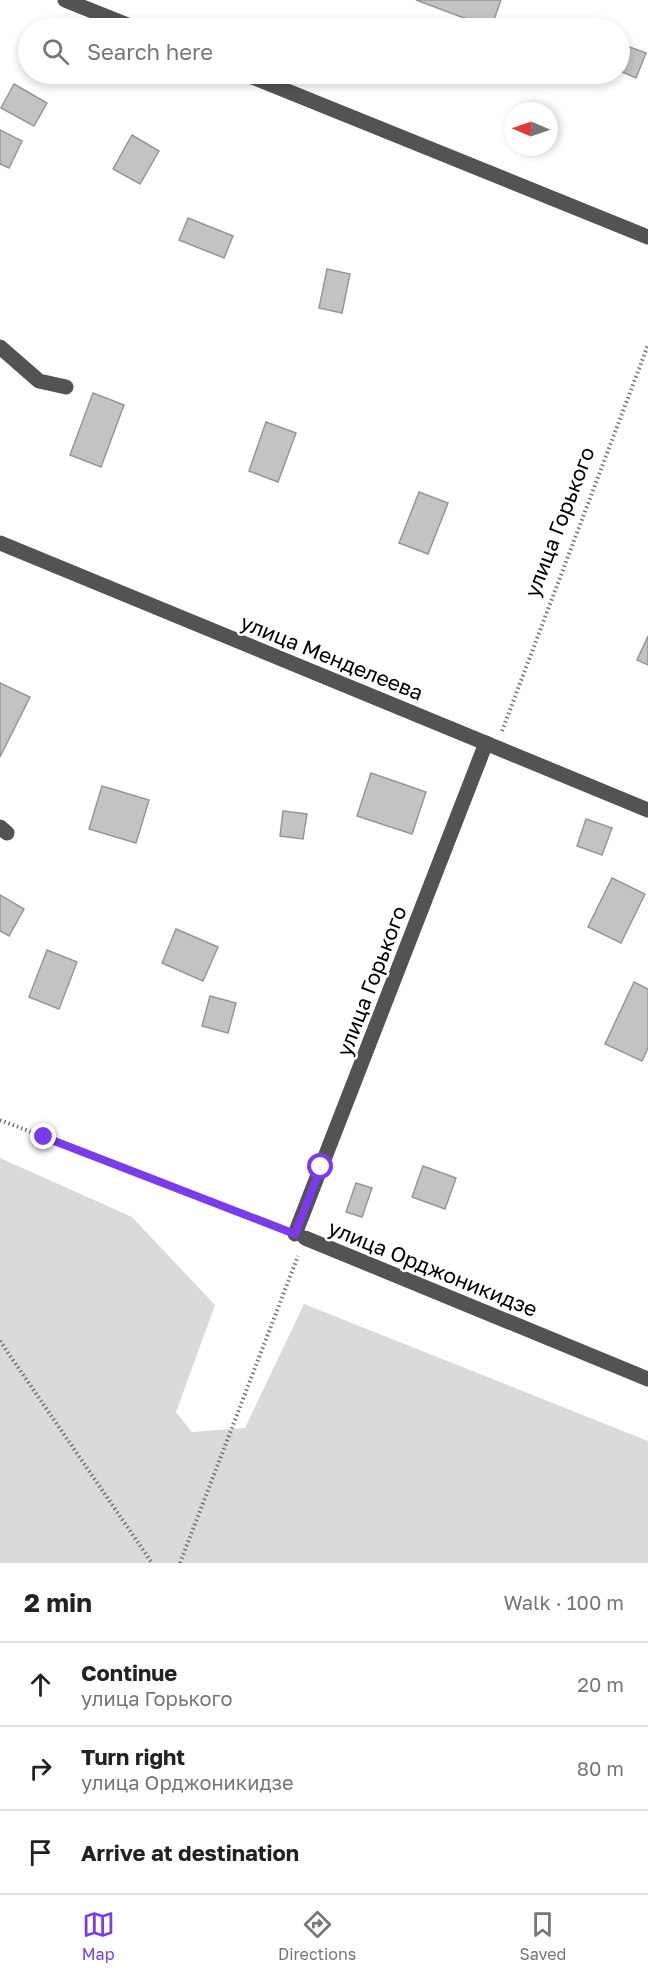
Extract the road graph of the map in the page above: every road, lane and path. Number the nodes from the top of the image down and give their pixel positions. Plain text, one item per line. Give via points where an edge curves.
1 (65, 0) edge
2 (110, 18) edge
3 (270, 84) edge
4 (648, 237) edge
5 (648, 345) edge
6 (0, 347) edge
7 (66, 387) dead end
8 (0, 543) edge
9 (491, 745) junction
10 (648, 810) edge
11 (0, 1120) edge
12 (300, 1236) junction
13 (0, 1341) edge
14 (648, 1379) edge
15 (152, 1563) edge
16 (180, 1563) edge

1 - 2 street
3 - 4 street
5 - 9 path, улица Горького
6 - 7 street via 39,381
8 - 9 street, улица Менделеева
9 - 10 street, улица Менделеева
9 - 12 street, улица Горького
11 - 12 path, улица Орджоникидзе
12 - 14 street, улица Орджоникидзе
12 - 16 path
13 - 15 path

